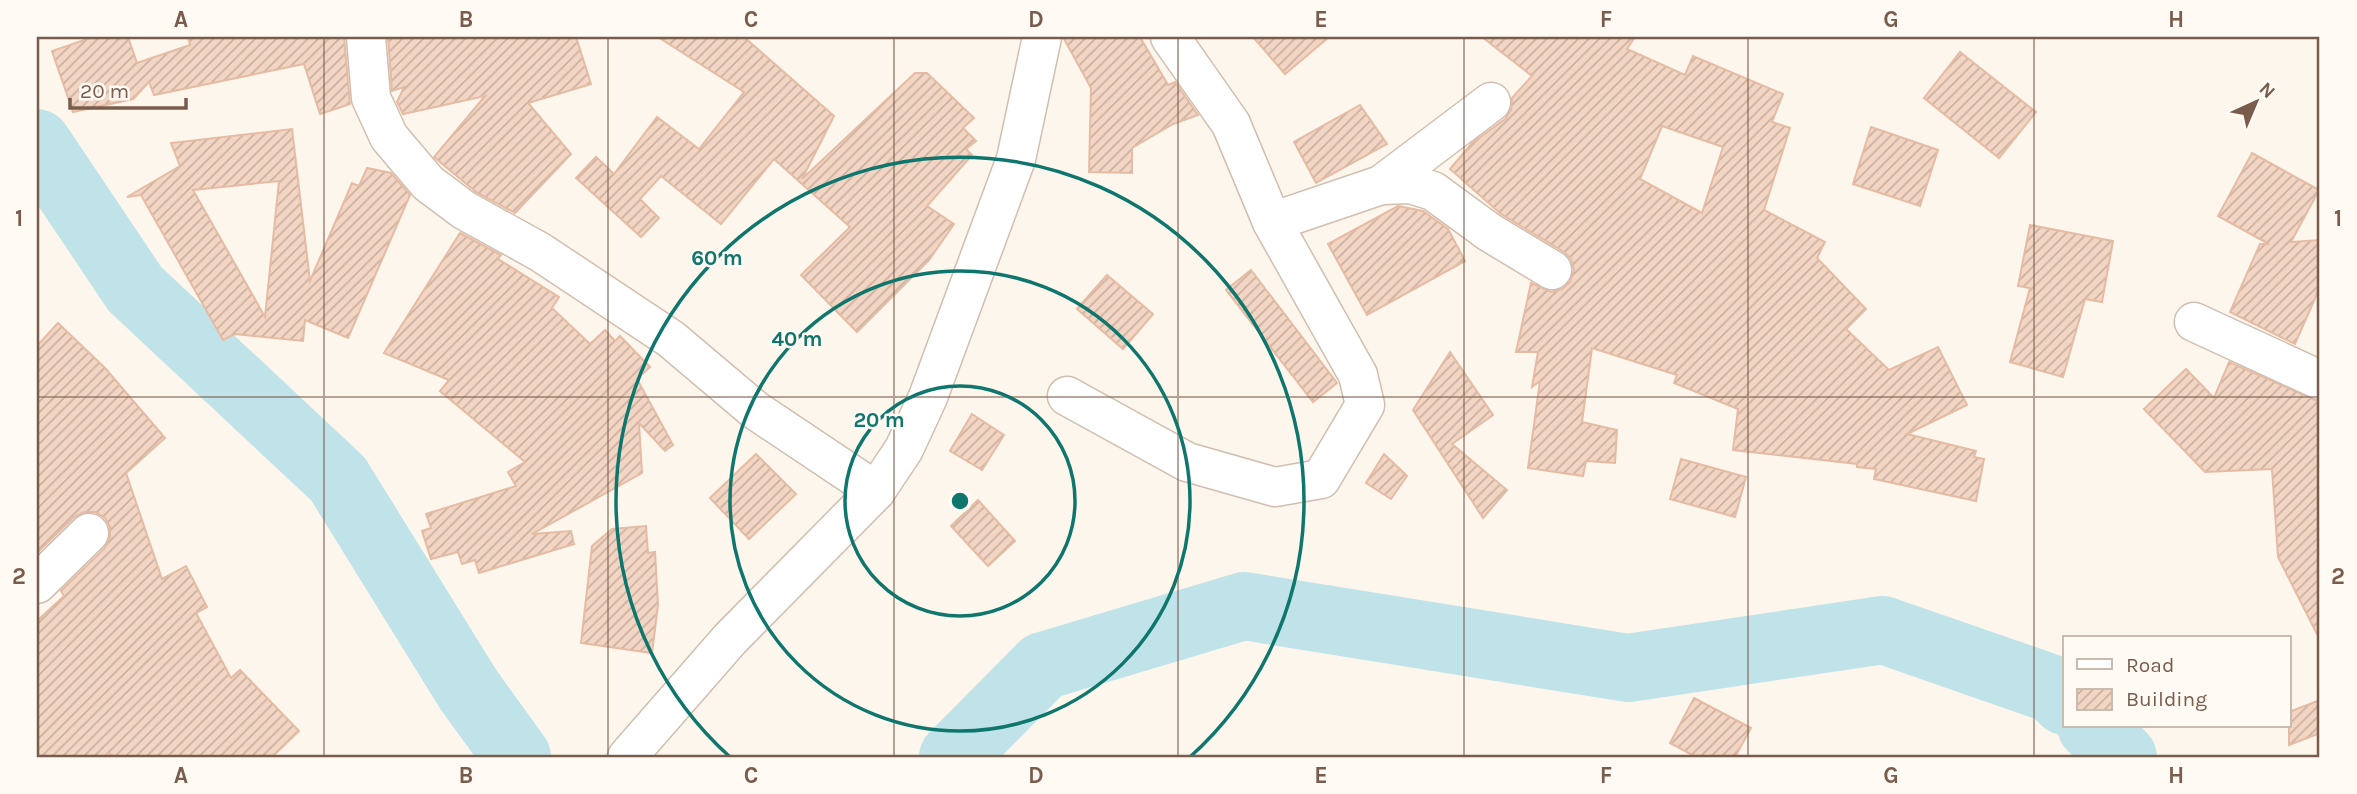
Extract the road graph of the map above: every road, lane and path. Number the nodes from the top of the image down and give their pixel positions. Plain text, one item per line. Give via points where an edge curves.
1 (366, 37) edge
2 (1042, 37) edge
3 (1170, 37) edge
4 (1491, 102) dead end
5 (1381, 186) junction
6 (1272, 222) junction
7 (1552, 270) dead end
8 (2194, 322) dead end
9 (2320, 380) edge
10 (1067, 396) dead end
11 (876, 491) junction
12 (89, 533) dead end
13 (37, 584) edge
14 (627, 757) edge

1 - 11 street via 371,98 389,137 428,183 671,339 755,410
2 - 11 street via 1016,159 928,397 904,449
3 - 6 street via 1231,124
4 - 5 street
5 - 6 street
5 - 7 street via 1410,184 1433,191
6 - 10 street via 1358,375 1365,405 1321,479 1275,487 1187,462
8 - 9 street
11 - 14 street via 730,639
12 - 13 street

